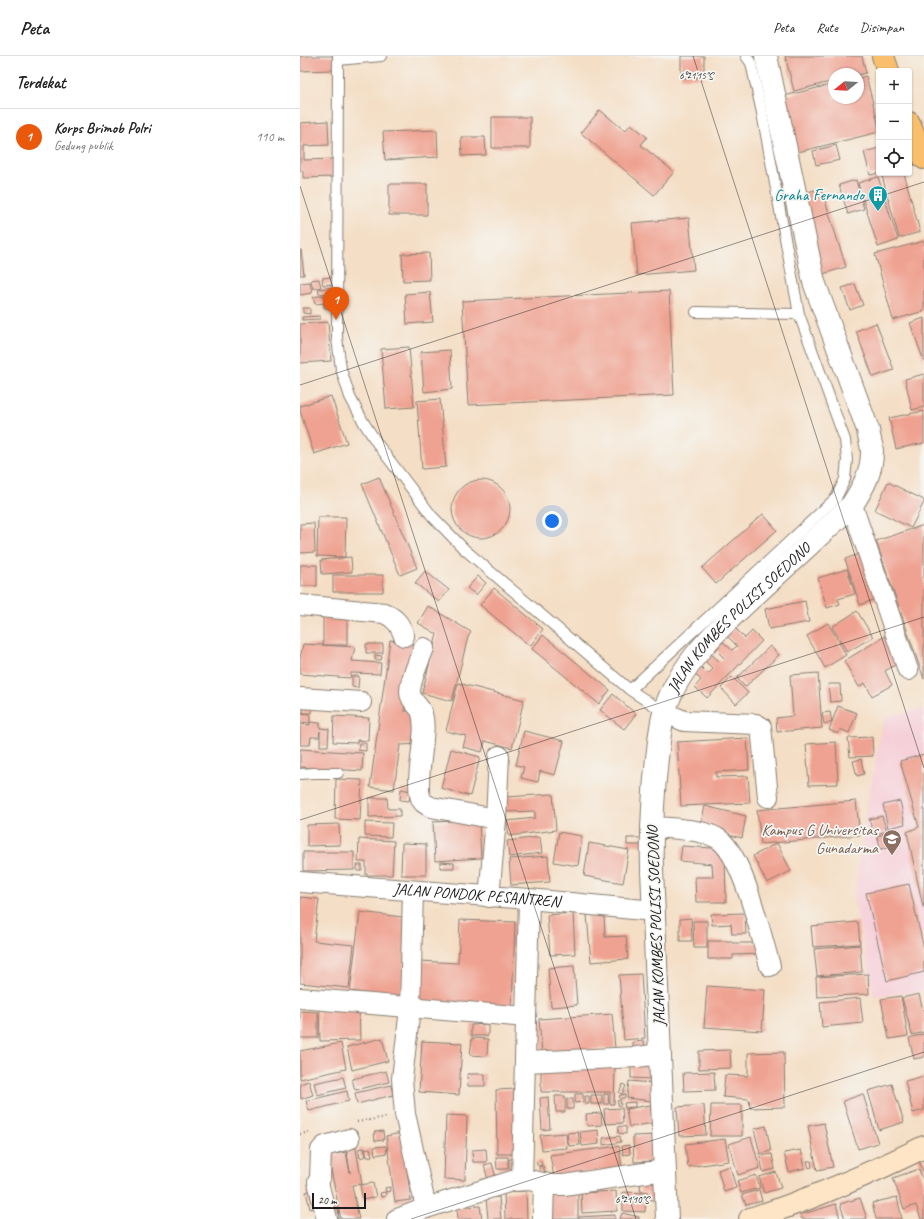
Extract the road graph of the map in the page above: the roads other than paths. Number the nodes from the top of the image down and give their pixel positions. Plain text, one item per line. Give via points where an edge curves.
1 (381, 56) edge
2 (746, 56) edge
3 (766, 56) edge
4 (883, 56) edge
5 (338, 58) edge
6 (887, 68) edge
7 (916, 131) edge
8 (924, 158) edge
9 (696, 312) dead end
10 (799, 314) junction
11 (852, 506) junction
12 (300, 605) edge
13 (404, 636) dead end
14 (424, 648) dead end
15 (908, 670) dead end
16 (630, 690) junction
17 (300, 698) edge
18 (360, 702) dead end
19 (664, 712) junction
20 (499, 756) dead end
21 (338, 773) dead end
22 (300, 774) edge
23 (768, 797) dead end
24 (496, 820) junction
25 (651, 827) junction
26 (300, 882) edge
27 (413, 890) junction
28 (489, 897) junction
29 (529, 899) junction
30 (654, 911) junction
31 (770, 966) dead end
32 (300, 998) edge
33 (410, 1008) junction
34 (526, 1017) junction
35 (660, 1054) junction
36 (525, 1062) junction
37 (349, 1138) dead end
38 (924, 1147) edge
39 (664, 1170) junction
40 (522, 1180) junction
41 (544, 1183) junction
42 (426, 1208) junction
43 (327, 1219) edge
44 (397, 1219) edge
45 (543, 1219) edge
46 (667, 1219) edge
47 (750, 1219) edge

1 - 5 lane
2 - 10 lane via 751,63 762,113
3 - 11 street, JALAN KOMBES POLISI SOEDONO via 814,282 868,430 872,452 870,471
4 - 6 main road
5 - 16 lane via 337,338 341,369 350,397 379,446 432,516 464,549
7 - 8 main road
9 - 10 lane
10 - 16 lane via 845,440 845,479 836,498
11 - 15 street
11 - 19 street, JALAN KOMBES POLISI SOEDONO via 730,618 708,642 687,666
12 - 13 street via 384,613 393,617 401,626
14 - 24 street via 410,693 422,713 423,721 420,795 423,802 431,807
16 - 19 lane
17 - 18 street
19 - 23 street via 684,721 756,724 761,728
19 - 25 street, JALAN KOMBES POLISI SOEDONO
20 - 24 street
21 - 22 lane
24 - 28 street
25 - 30 street, JALAN KOMBES POLISI SOEDONO
25 - 31 street via 690,830 720,840 740,870
26 - 27 street, JALAN PONDOK PESANTREN
27 - 28 street, JALAN PONDOK PESANTREN
27 - 33 street
28 - 29 street, JALAN PONDOK PESANTREN
29 - 30 street, JALAN PONDOK PESANTREN
29 - 34 street
30 - 35 street, JALAN KOMBES POLISI SOEDONO
32 - 33 street
33 - 34 street
33 - 42 street via 402,1080 405,1114
34 - 36 street
35 - 36 street
35 - 39 street, JALAN KOMBES POLISI SOEDONO
36 - 40 street
37 - 43 street via 325,1146 321,1150 318,1182
38 - 47 main road via 829,1191
39 - 41 street via 564,1185
39 - 46 street, JALAN KOMBES POLISI SOEDONO
40 - 41 street
40 - 42 street
41 - 45 street
42 - 44 street

